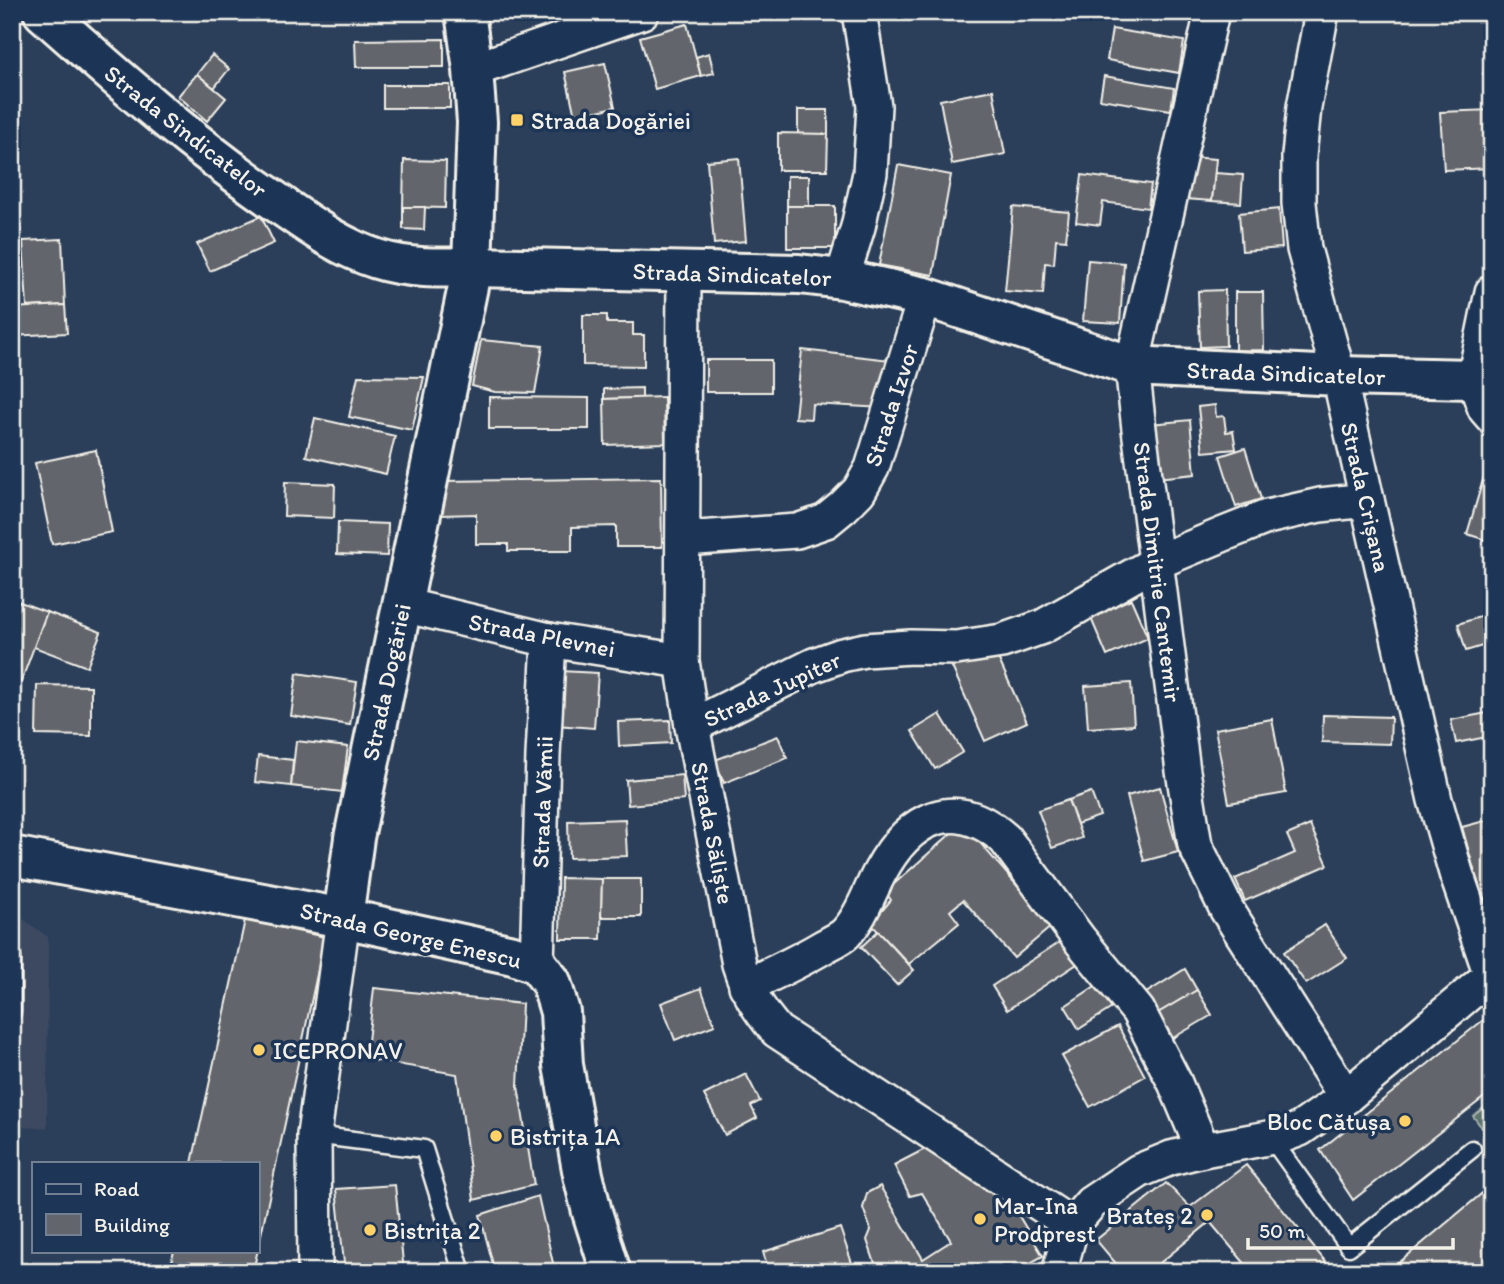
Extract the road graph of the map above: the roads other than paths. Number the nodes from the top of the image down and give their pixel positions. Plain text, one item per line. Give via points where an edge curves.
1 (43, 12) edge
2 (465, 12) edge
3 (642, 12) edge
4 (859, 12) edge
5 (1212, 12) edge
6 (1322, 12) edge
7 (473, 70) junction
8 (472, 267) junction
9 (684, 271) junction
10 (842, 279) junction
11 (1492, 292) edge
12 (925, 298) junction
13 (1132, 366) junction
14 (1339, 376) junction
15 (1483, 378) edge
16 (1492, 417) edge
17 (1367, 500) junction
18 (684, 539) junction
19 (1157, 562) junction
20 (403, 605) junction
21 (549, 640) junction
22 (682, 661) junction
23 (692, 726) junction
24 (12, 856) edge
25 (343, 918) junction
26 (12, 958) edge
27 (537, 964) junction
28 (1491, 975) edge
29 (746, 986) junction
30 (12, 1012) edge
31 (1346, 1097) junction
32 (314, 1135) junction
33 (1271, 1138) junction
34 (1472, 1149) dead end
35 (1203, 1150) junction
36 (1072, 1225) junction
37 (315, 1272) edge
38 (462, 1272) edge
39 (611, 1272) edge
40 (1059, 1272) edge

1 - 8 street, Strada Sindicatelor via 240,177 325,236 377,259 429,269
2 - 7 street, Strada Dogăriei
3 - 7 street
4 - 10 street via 874,106 870,173
5 - 13 street, Strada Dimitrie Cantemir
6 - 14 street, Strada Crișana via 1304,107 1299,203 1304,250
7 - 8 street, Strada Dogăriei via 477,122
8 - 9 street, Strada Sindicatelor
8 - 20 street, Strada Dogăriei
9 - 10 street, Strada Sindicatelor
9 - 18 street, Strada Săliște
10 - 12 street, Strada Sindicatelor
11 - 15 street
12 - 13 street, Strada Sindicatelor
12 - 18 street, Strada Izvor via 872,468 859,491 826,521 797,531
13 - 14 street, Strada Sindicatelor
13 - 19 street, Strada Dimitrie Cantemir
14 - 15 street, Strada Sindicatelor
14 - 17 street, Strada Crișana
15 - 16 street via 1485,409
17 - 19 street, Strada Jupiter via 1267,517
17 - 28 street, Strada Crișana via 1435,800
18 - 22 street, Strada Săliște
19 - 23 street, Strada Jupiter via 1042,627 956,648 911,647 842,655
19 - 31 street, Strada Dimitrie Cantemir via 1195,845 1227,910
20 - 21 street, Strada Plevnei
20 - 25 street, Strada Dogăriei via 354,838
21 - 22 street, Strada Plevnei
21 - 27 street, Strada Vămii
22 - 23 street, Strada Săliște
23 - 29 street, Strada Săliște
24 - 25 street, Strada George Enescu
25 - 27 street, Strada George Enescu
25 - 32 street, Strada Dogăriei
26 - 30 lane
27 - 39 street, Strada George Enescu via 551,982 560,1012 563,1065 583,1175
28 - 31 street
29 - 35 street via 844,935 895,848 924,821 960,815 993,828 1005,839 1138,1011
29 - 36 street, Strada Săliște via 777,1031
31 - 33 street via 1300,1129
32 - 37 street, Strada Dogăriei
32 - 38 lane via 424,1149
33 - 34 lane via 1349,1247
33 - 35 street
35 - 36 street via 1139,1171 1091,1203
36 - 40 street

